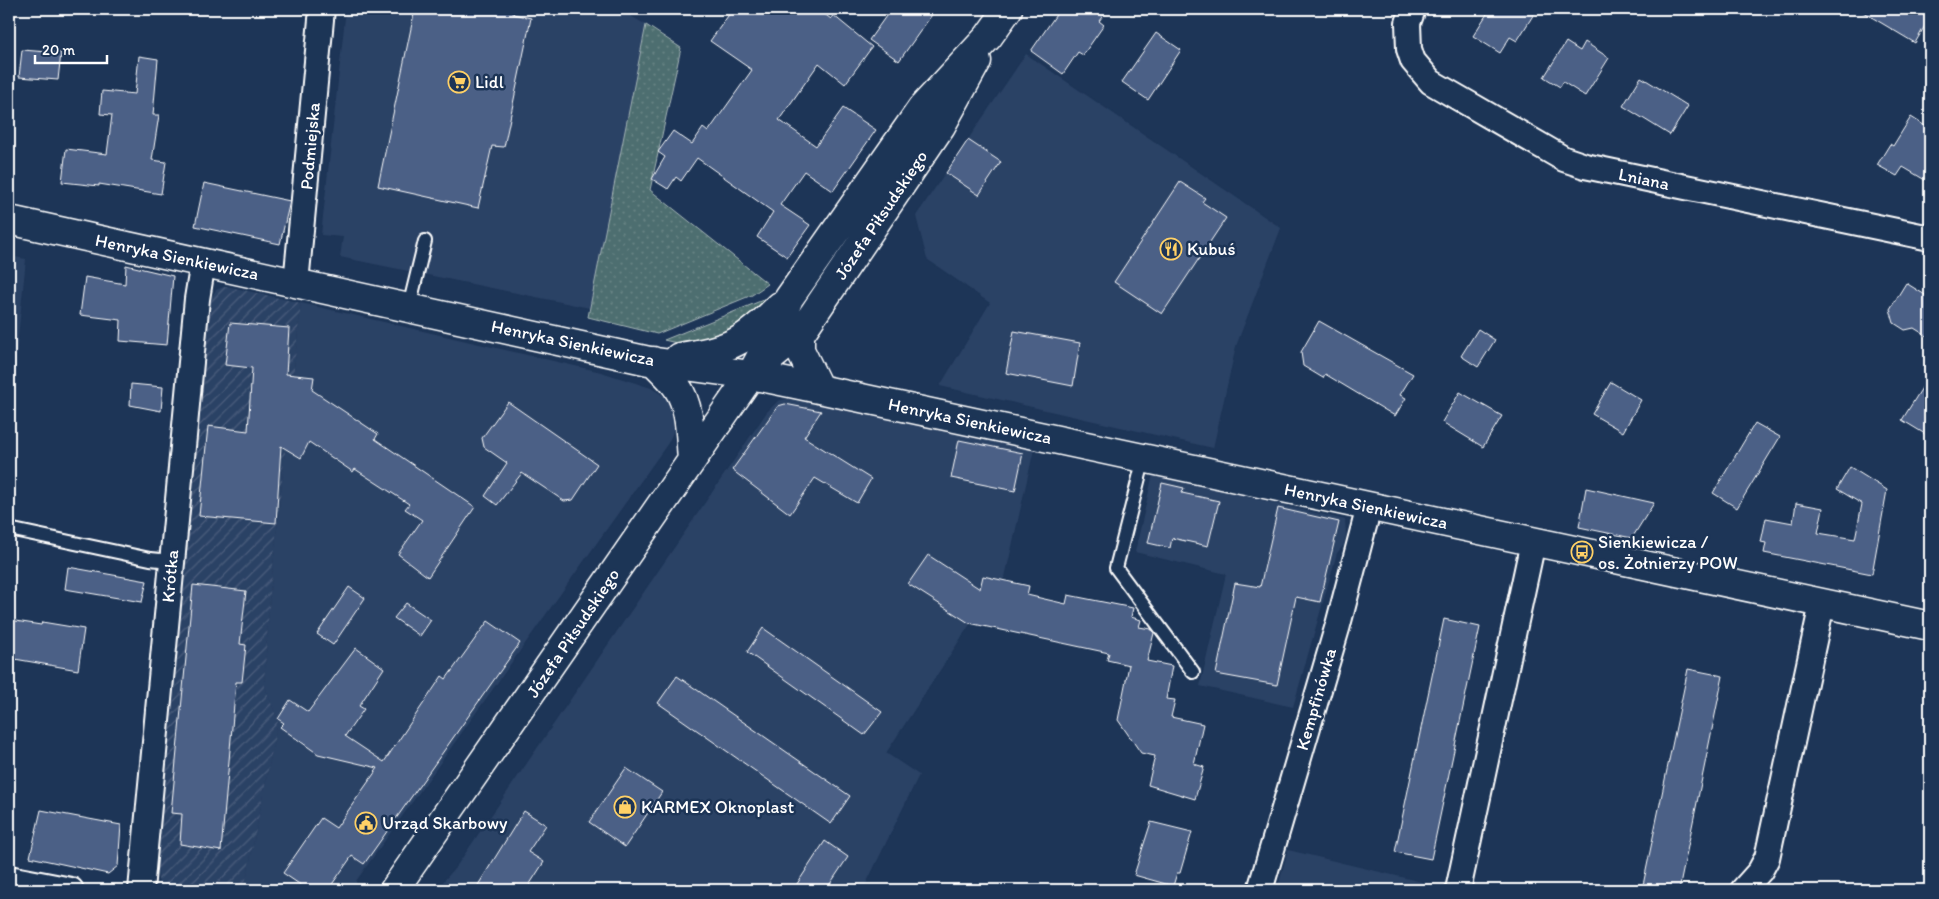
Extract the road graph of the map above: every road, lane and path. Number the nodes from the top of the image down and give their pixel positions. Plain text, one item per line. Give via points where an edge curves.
1 (322, 9) edge
2 (1008, 9) edge
3 (1413, 9) edge
4 (988, 37) junction
5 (9, 220) edge
6 (1930, 238) edge
7 (425, 241) dead end
8 (203, 262) junction
9 (296, 283) junction
10 (789, 298) junction
11 (409, 307) junction
12 (800, 334) junction
13 (653, 361) junction
14 (751, 375) junction
15 (819, 389) junction
16 (1144, 458) junction
17 (692, 460) junction
18 (1369, 507) junction
19 (9, 529) edge
20 (1533, 542) junction
21 (172, 561) junction
22 (1822, 604) junction
23 (1930, 626) edge
24 (1193, 672) dead end
25 (9, 878) edge
26 (71, 890) edge
27 (141, 890) edge
28 (394, 890) edge
29 (1260, 890) edge
30 (1458, 890) edge
31 (1743, 890) edge

1 - 9 street, Podmiejska
2 - 4 street, Józefa Piłsudskiego
3 - 6 street, Lniana via 1408,34 1413,61 1431,82 1564,159
4 - 10 street, Józefa Piłsudskiego via 922,108
4 - 12 street, Józefa Piłsudskiego via 941,126
5 - 8 street, Henryka Sienkiewicza
7 - 11 lane
8 - 9 street, Henryka Sienkiewicza
8 - 21 street, Krótka
9 - 11 street, Henryka Sienkiewicza
10 - 13 street via 734,344 715,352
10 - 14 street, Józefa Piłsudskiego
11 - 13 street, Henryka Sienkiewicza
12 - 14 street, Józefa Piłsudskiego
12 - 15 street via 800,350
13 - 14 street, Henryka Sienkiewicza
13 - 17 street via 682,395
14 - 15 street, Henryka Sienkiewicza
14 - 17 street, Józefa Piłsudskiego
15 - 16 street, Henryka Sienkiewicza
16 - 18 street, Henryka Sienkiewicza
16 - 24 lane via 1116,568
17 - 28 street, Józefa Piłsudskiego
18 - 20 street, Henryka Sienkiewicza
18 - 29 street, Kempfinówka
19 - 21 lane
20 - 22 street, Henryka Sienkiewicza
20 - 30 street
21 - 27 street, Krótka
22 - 23 street, Henryka Sienkiewicza
22 - 31 street via 1767,858
25 - 26 street

